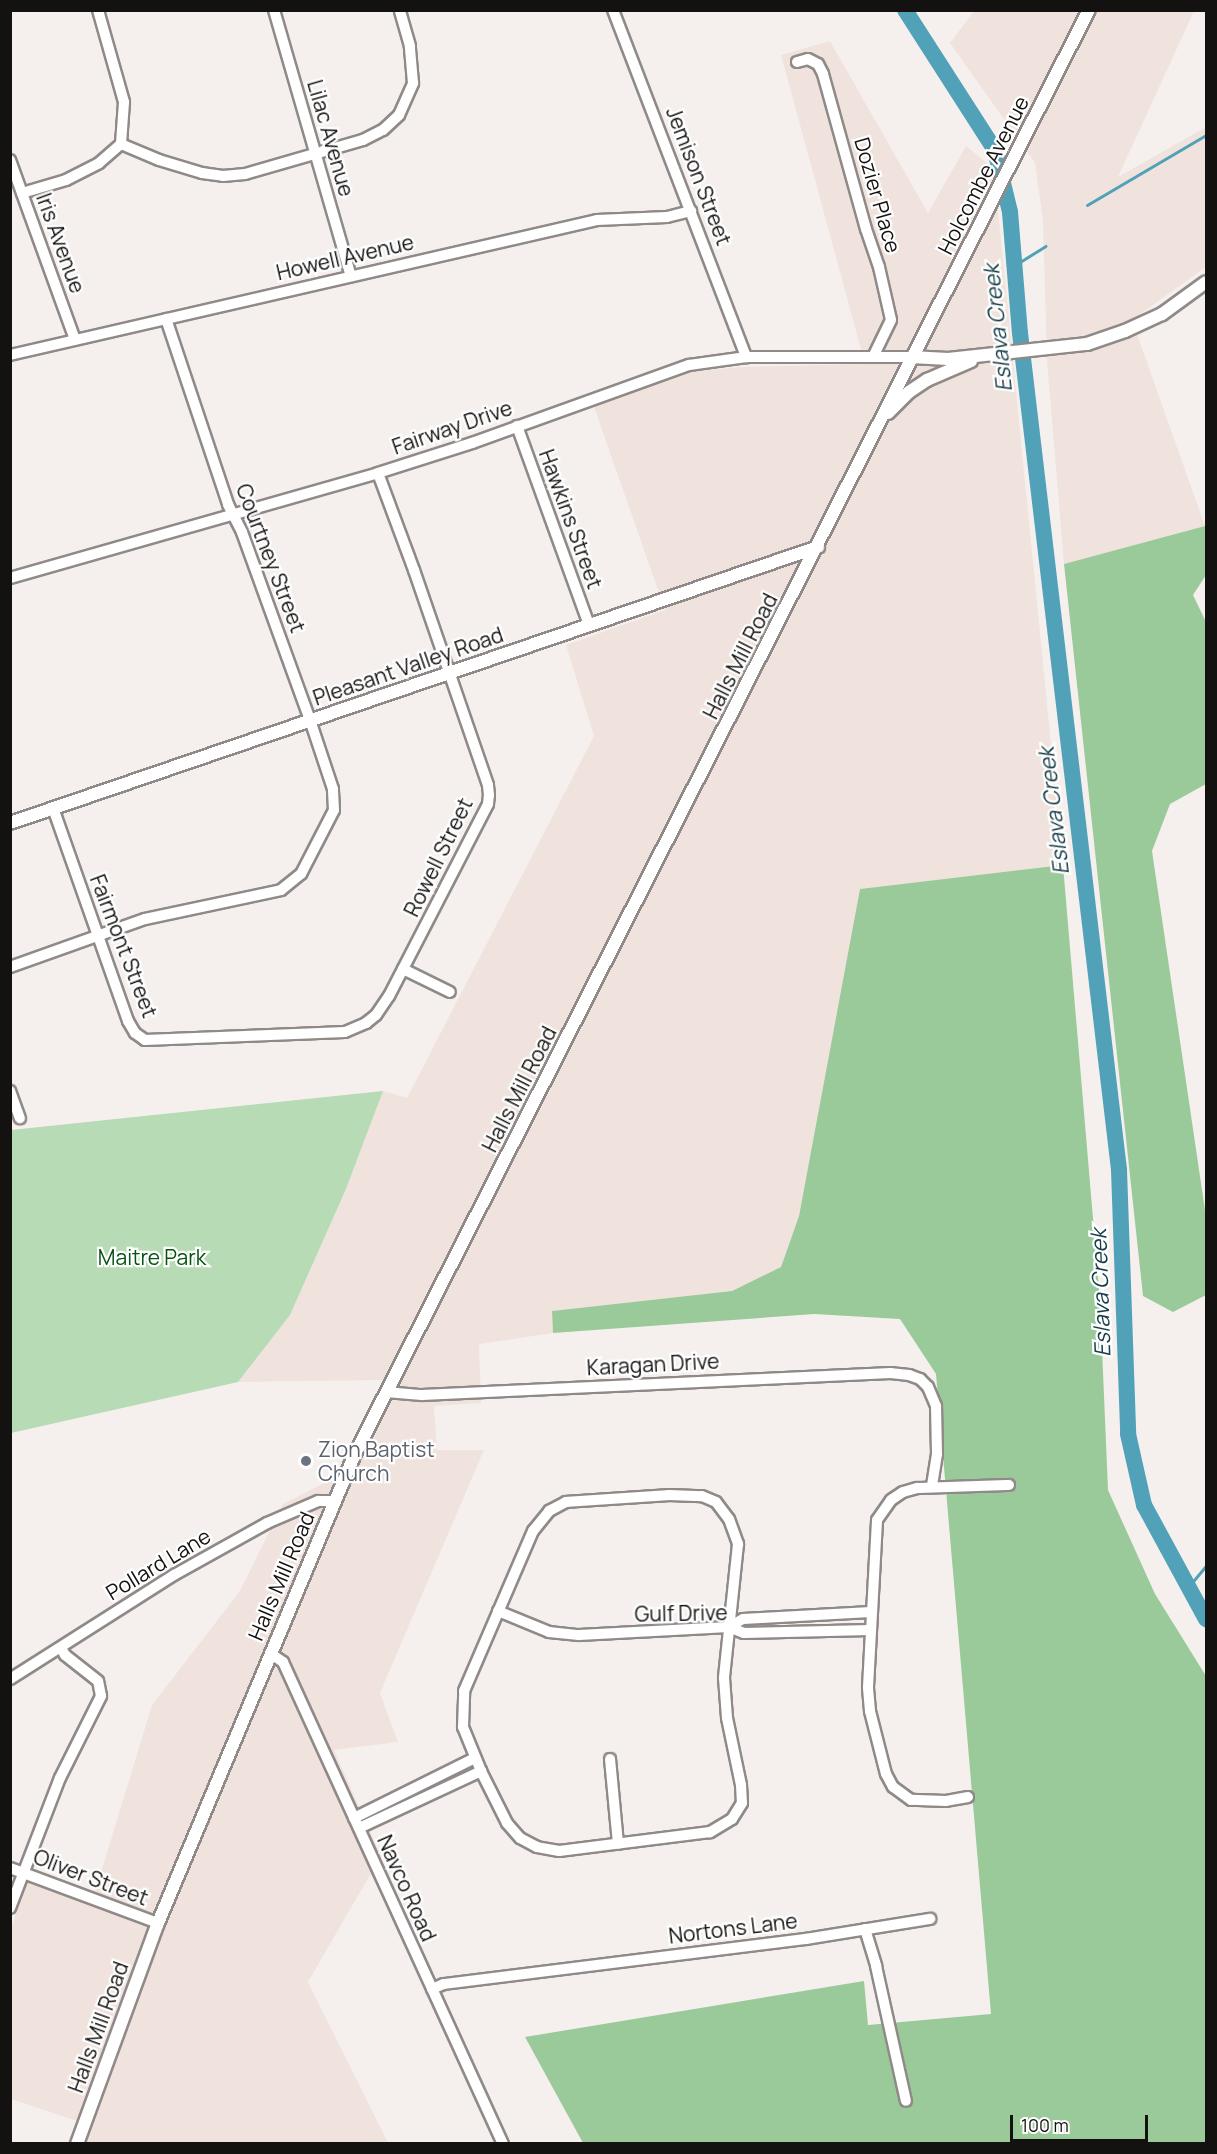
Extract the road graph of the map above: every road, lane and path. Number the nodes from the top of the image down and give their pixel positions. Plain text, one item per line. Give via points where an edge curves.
1 (98, 10) edge
2 (274, 10) edge
3 (400, 10) edge
4 (613, 10) edge
5 (1089, 10) edge
6 (797, 62) dead end
7 (121, 144) junction
8 (315, 154) junction
9 (10, 160) edge
10 (22, 193) junction
11 (691, 211) junction
12 (351, 276) junction
13 (1206, 282) edge
14 (166, 319) junction
15 (75, 340) junction
16 (993, 354) junction
17 (10, 355) edge
18 (746, 357) junction
19 (873, 357) junction
20 (912, 357) junction
21 (880, 420) junction
22 (516, 426) junction
23 (378, 472) junction
24 (234, 515) junction
25 (818, 547) junction
26 (10, 578) edge
27 (589, 626) junction
28 (450, 673) junction
29 (310, 720) junction
30 (53, 808) junction
31 (10, 823) edge
32 (97, 936) junction
33 (10, 967) edge
34 (403, 969) junction
35 (450, 992) dead end
36 (202, 1040) joint
37 (10, 1090) edge
38 (20, 1118) dead end
39 (386, 1392) junction
40 (1009, 1485) dead end
41 (932, 1488) junction
42 (333, 1501) junction
43 (498, 1611) junction
44 (871, 1612) junction
45 (794, 1616) junction
46 (729, 1628) junction
47 (870, 1630) junction
48 (795, 1631) junction
49 (61, 1648) junction
50 (270, 1653) junction
51 (10, 1679) edge
52 (475, 1758) junction
53 (610, 1760) dead end
54 (481, 1771) junction
55 (968, 1797) dead end
56 (356, 1823) junction
57 (618, 1844) junction
58 (10, 1868) edge
59 (24, 1872) junction
60 (10, 1908) edge
61 (930, 1918) dead end
62 (158, 1923) junction
63 (865, 1929) junction
64 (432, 1989) junction
65 (906, 2101) dead end
66 (77, 2144) edge
67 (503, 2144) edge

1 - 7 street via 124,102
2 - 8 street, Lilac Avenue
3 - 8 street via 410,46 413,84 399,115 383,130 363,140
4 - 11 street, Jemison Street
5 - 20 street, Holcombe Avenue
6 - 19 street, Dozier Place via 808,59 818,64 823,74 879,267 891,320
7 - 8 street via 159,160 223,176 245,174
7 - 10 street via 99,163 66,180
8 - 12 street, Lilac Avenue
9 - 10 street, Iris Avenue
10 - 15 street, Iris Avenue
11 - 12 street, Howell Avenue via 597,220
11 - 18 street, Jemison Street
12 - 14 street, Howell Avenue
13 - 16 street via 1162,314 1087,344
14 - 15 street, Howell Avenue
14 - 24 street, Courtney Street
15 - 17 street, Howell Avenue
16 - 20 street via 948,359
16 - 21 street via 927,380
18 - 19 street, Fairway Drive
18 - 22 street, Fairway Drive via 680,368
19 - 20 street, Fairway Drive
20 - 21 street, Halls Mill Road
21 - 25 street, Halls Mill Road
22 - 23 street, Fairway Drive
22 - 27 street, Hawkins Street
23 - 24 street, Fairway Drive
23 - 28 street, Rowell Street
24 - 26 street, Fairway Drive
24 - 29 street, Courtney Street
25 - 27 street, Pleasant Valley Road
25 - 39 street, Halls Mill Road
27 - 28 street, Pleasant Valley Road
28 - 29 street, Pleasant Valley Road
28 - 34 street, Rowell Street via 488,785 488,804
29 - 30 street, Pleasant Valley Road
29 - 32 street, Courtney Street via 333,789 334,810 301,874 291,884 269,894 145,919
30 - 31 street, Pleasant Valley Road
30 - 32 street, Fairmont Street
32 - 33 street, Courtney Street
32 - 36 street, Fairmont Street via 135,1034 145,1040
34 - 35 street
34 - 36 street, Rowell Street via 376,1015 345,1032
37 - 38 street
39 - 41 street, Karagan Drive via 422,1395 890,1373 920,1379 936,1406
39 - 42 street, Halls Mill Road
40 - 41 street
41 - 44 street via 903,1492 891,1500 877,1520
42 - 49 street, Pollard Lane via 318,1501 267,1523 174,1575
42 - 50 street, Halls Mill Road
43 - 46 street, Gulf Drive via 549,1632 579,1635
43 - 46 street via 533,1531 557,1505 669,1495 702,1496 723,1509 738,1544
43 - 52 street via 464,1691 463,1727
44 - 45 street
44 - 47 street
45 - 46 street via 743,1619
45 - 48 street
46 - 48 street, Gulf Drive via 744,1633
46 - 57 street via 724,1678 727,1718 741,1785 738,1813 710,1832
47 - 48 street, Gulf Drive
47 - 55 street via 870,1711 886,1774 911,1800
49 - 51 street, Pollard Lane
49 - 59 street via 98,1681 101,1696 60,1779
50 - 56 street, Navco Road via 283,1662
50 - 62 street, Halls Mill Road
52 - 54 street
52 - 56 street
53 - 57 street
54 - 56 street
54 - 57 street via 507,1823 520,1838 537,1847 559,1851
56 - 64 street, Navco Road
58 - 59 street, Oliver Street
59 - 60 street
59 - 62 street, Oliver Street
61 - 63 street, Nortons Lane
62 - 66 street, Halls Mill Road
63 - 64 street, Nortons Lane via 444,1984
63 - 65 street
64 - 67 street, Navco Road

